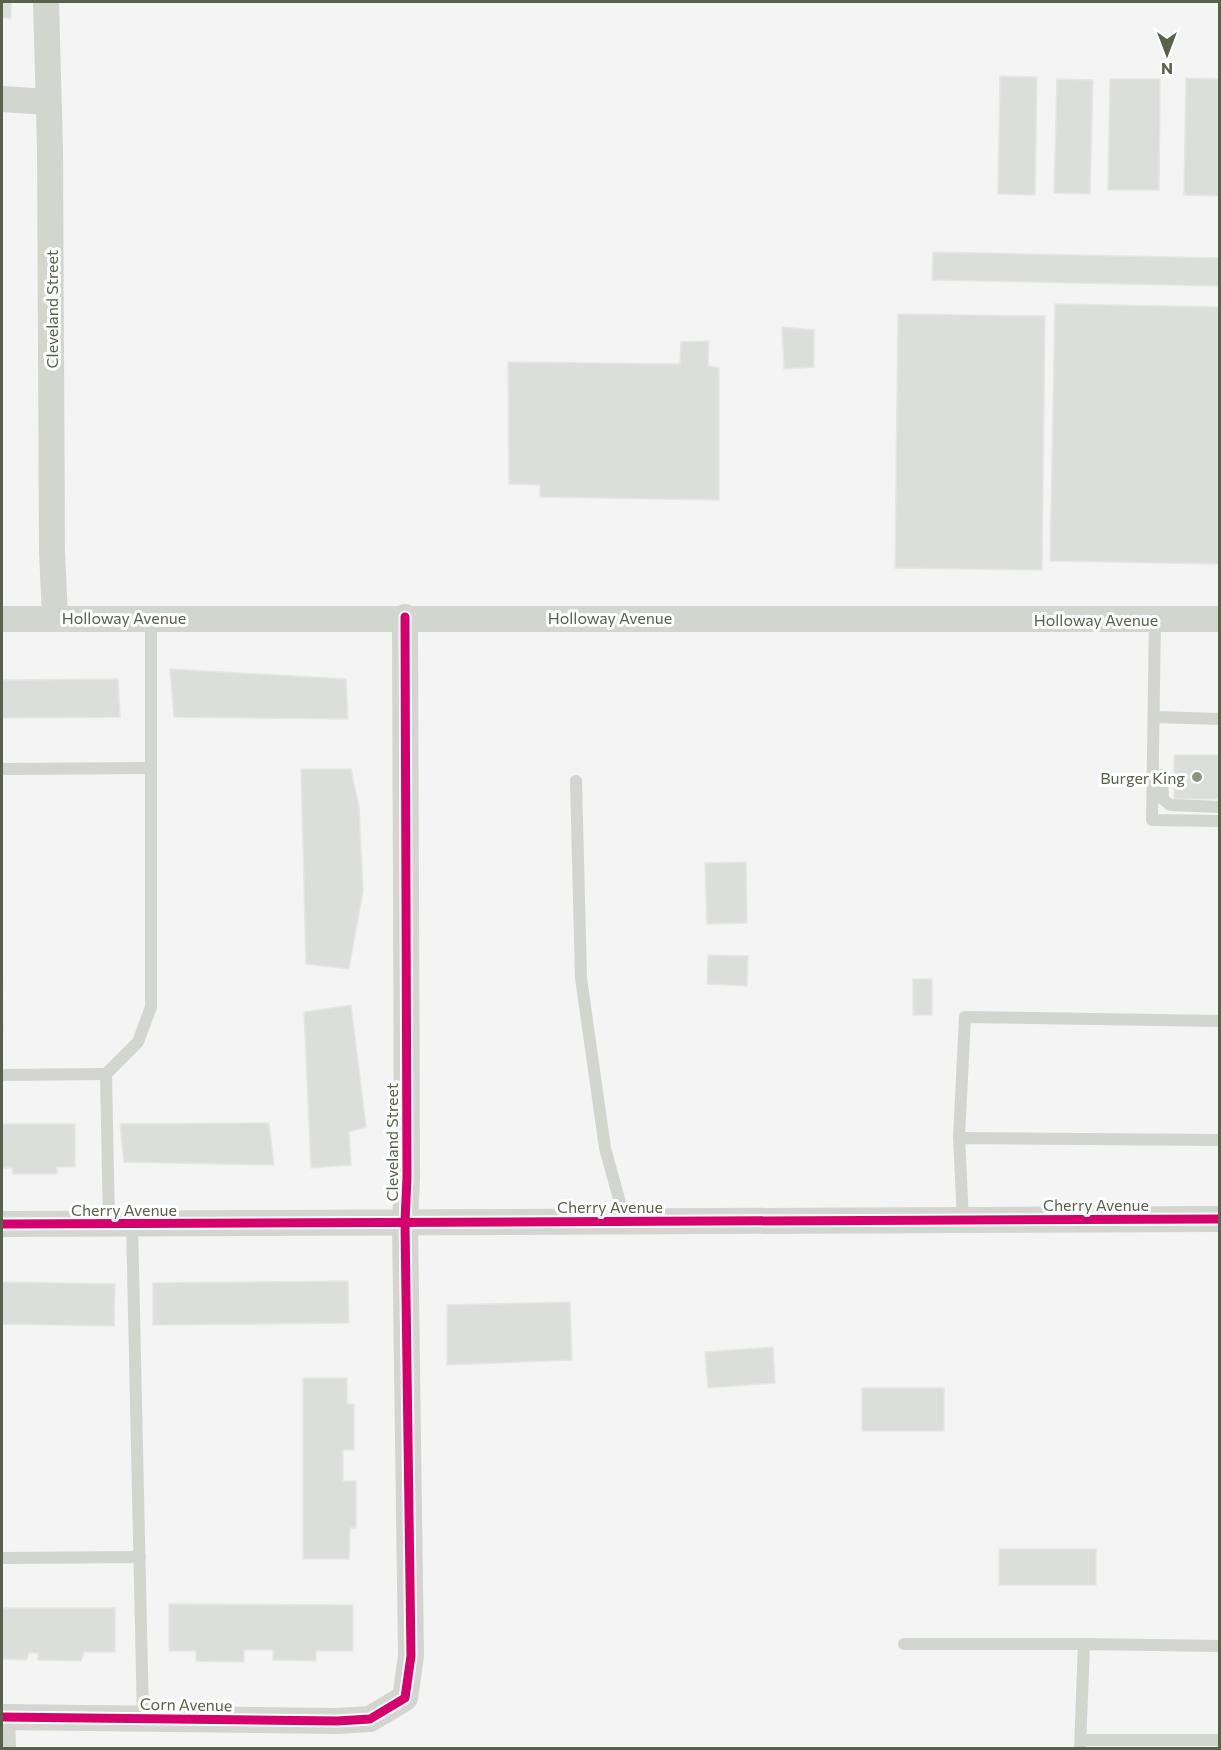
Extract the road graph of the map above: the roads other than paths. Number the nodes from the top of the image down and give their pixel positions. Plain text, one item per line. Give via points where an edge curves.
1 (46, 2) edge
2 (2, 99) edge
3 (48, 102) junction
4 (55, 617) junction
5 (151, 617) junction
6 (405, 617) junction
7 (2, 619) edge
8 (1155, 619) junction
9 (1220, 620) edge
10 (1154, 717) junction
11 (1220, 719) edge
12 (1155, 752) junction
13 (151, 768) junction
14 (2, 769) edge
15 (576, 781) dead end
16 (1220, 807) edge
17 (1220, 821) edge
18 (1220, 1021) edge
19 (106, 1074) junction
20 (2, 1075) edge
21 (959, 1138) junction
22 (1220, 1140) edge
23 (1220, 1219) edge
24 (963, 1220) junction
25 (625, 1221) junction
26 (405, 1222) junction
27 (2, 1224) edge
28 (121, 1224) junction
29 (140, 1557) junction
30 (2, 1558) edge
31 (904, 1644) dead end
32 (1084, 1644) junction
33 (1220, 1646) edge
34 (2, 1717) edge
35 (143, 1718) junction
36 (370, 1719) joint
37 (1220, 1740) edge
38 (1081, 1744) edge
39 (3, 1749) edge

1 - 3 street, Cleveland Street
2 - 3 street
3 - 4 street, Cleveland Street
4 - 5 street, Holloway Avenue
4 - 7 street, Holloway Avenue
5 - 6 street, Holloway Avenue
5 - 13 lane
6 - 8 street, Holloway Avenue
6 - 26 street, Cleveland Street
8 - 9 street, Holloway Avenue
8 - 10 lane
10 - 11 lane
10 - 12 lane
12 - 16 lane via 1162,769 1164,799 1170,805
12 - 17 lane via 1152,820
13 - 14 lane
13 - 19 lane via 151,1006 138,1042
15 - 25 lane via 581,978 605,1148
18 - 21 lane via 965,1017
19 - 20 lane
19 - 28 lane
21 - 22 lane
21 - 24 lane
23 - 24 street, Cherry Avenue
24 - 25 street, Cherry Avenue
25 - 26 street, Cherry Avenue
26 - 28 street, Cherry Avenue
26 - 36 street, Cleveland Street via 411,1656 405,1698
27 - 28 street, Cherry Avenue
28 - 29 lane
29 - 30 lane
29 - 35 lane
31 - 32 lane
32 - 33 lane
32 - 38 lane
34 - 35 street, Corn Avenue
34 - 39 street
35 - 36 street, Corn Avenue
37 - 38 lane

